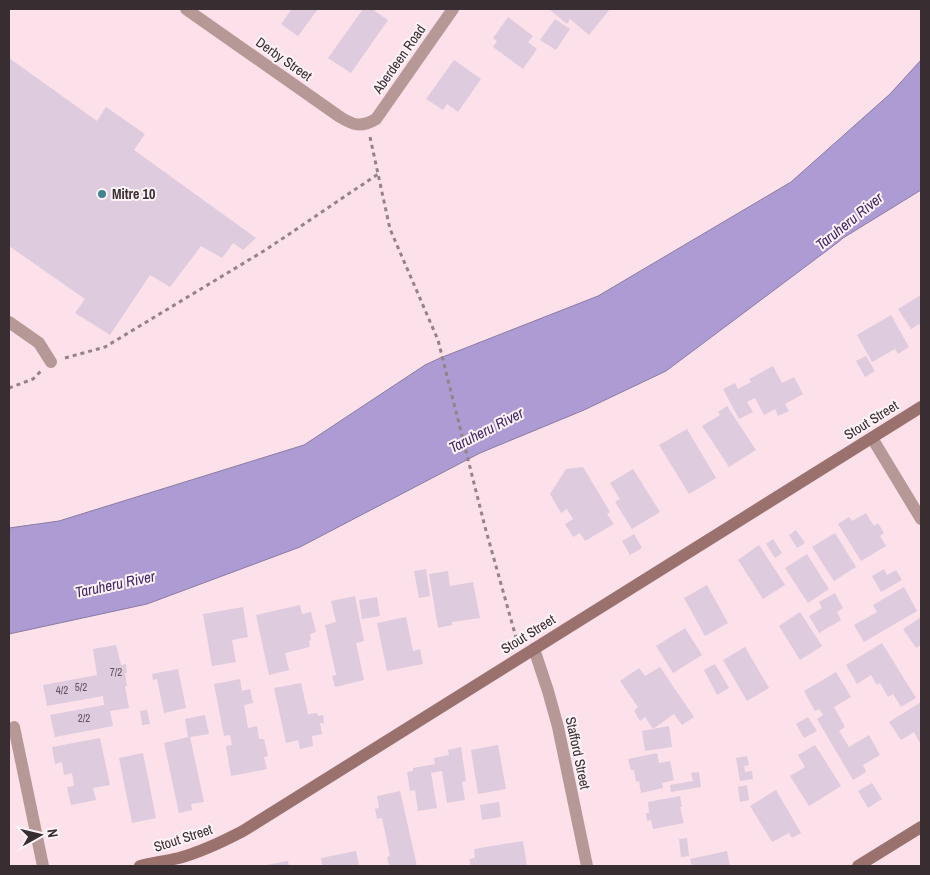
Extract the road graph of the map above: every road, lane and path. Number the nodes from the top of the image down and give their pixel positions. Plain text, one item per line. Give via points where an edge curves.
1 (186, 9) edge
2 (453, 9) edge
3 (367, 124) junction
4 (378, 174) junction
5 (9, 322) edge
6 (51, 362) junction
7 (9, 388) edge
8 (921, 407) edge
9 (872, 438) junction
10 (921, 519) edge
11 (534, 649) junction
12 (522, 656) junction
13 (14, 727) dead end
14 (921, 827) edge
15 (43, 866) edge
16 (140, 866) edge
17 (587, 866) edge
18 (858, 866) edge

1 - 3 street, Derby Street via 350,123
2 - 3 street, Aberdeen Road via 376,119
3 - 4 path
4 - 6 path via 267,249 105,347
4 - 12 path via 390,230 438,340 485,527
5 - 6 street via 39,343
6 - 7 path via 33,379
8 - 9 street, Stout Street
9 - 10 street
9 - 11 street, Stout Street
11 - 12 street, Stout Street
11 - 17 street, Stafford Street via 558,727
12 - 16 street, Stout Street via 243,831 200,851
13 - 15 street
14 - 18 street

